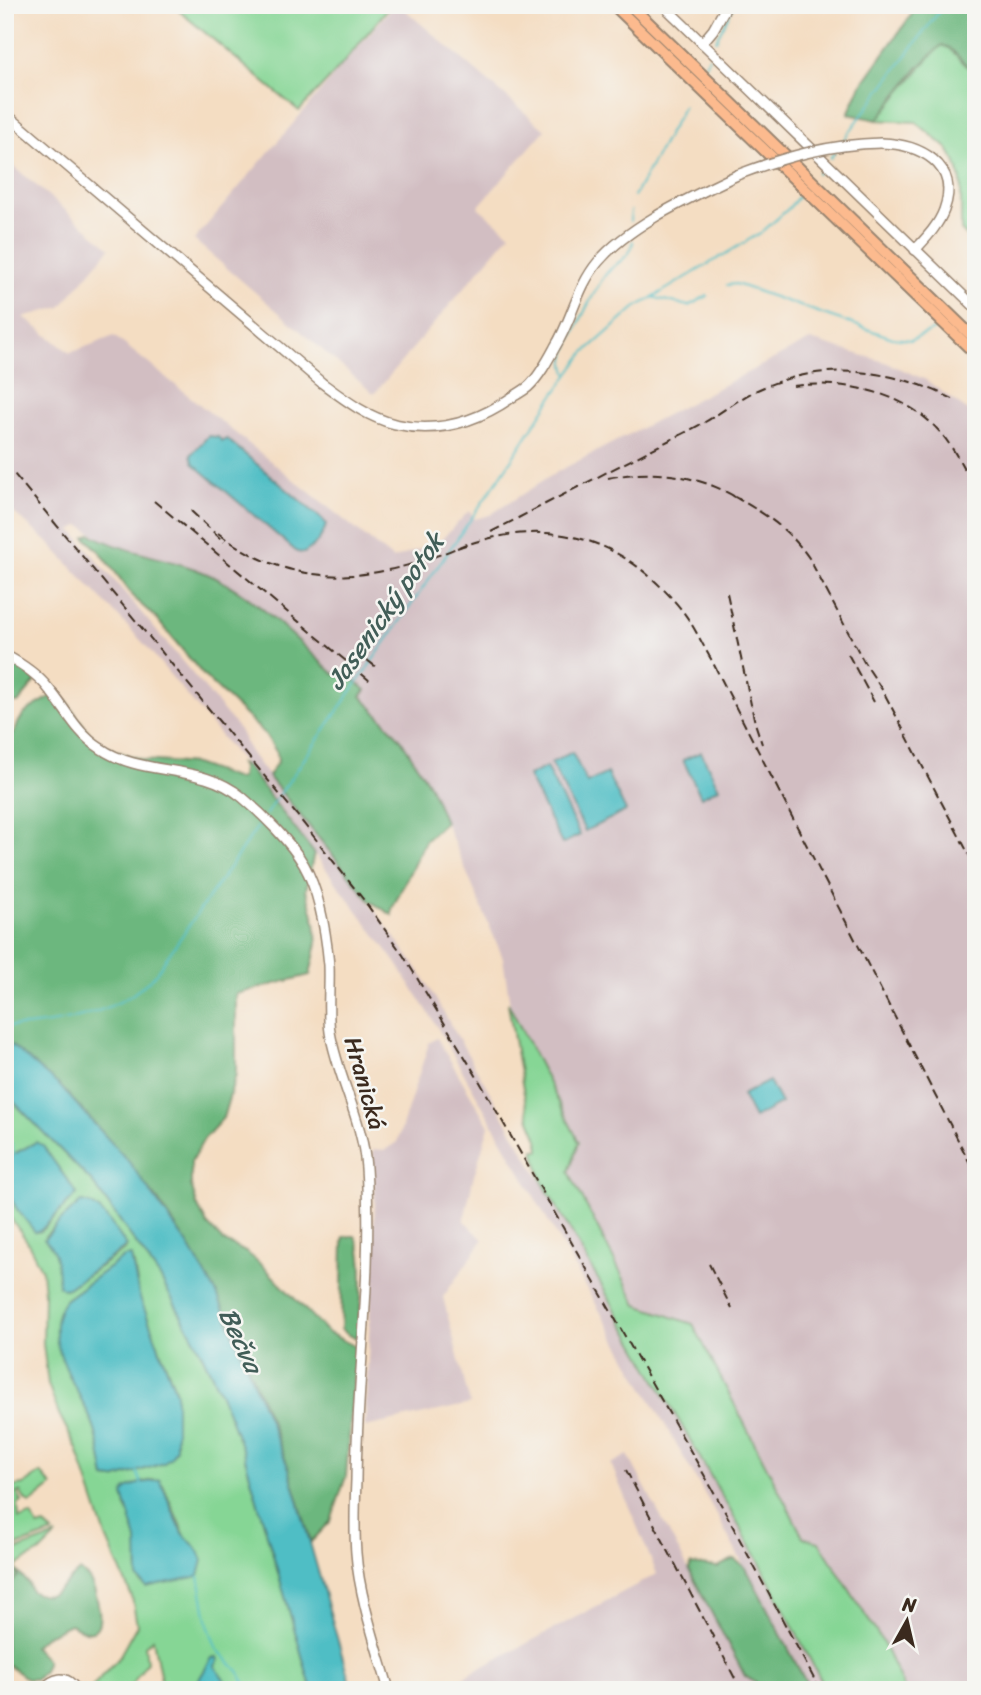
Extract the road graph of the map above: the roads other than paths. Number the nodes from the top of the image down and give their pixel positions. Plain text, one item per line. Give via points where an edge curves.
1 (614, 5) edge
2 (630, 5) edge
3 (663, 5) edge
4 (727, 5) edge
5 (702, 43) junction
6 (5, 113) edge
7 (915, 250) junction
8 (976, 308) edge
9 (976, 340) edge
10 (976, 354) edge
11 (5, 655) edge
12 (42, 1690) edge
13 (76, 1690) edge
14 (389, 1690) edge

1 - 10 highway
2 - 9 highway
3 - 5 street
4 - 5 street
5 - 7 street
6 - 7 street, bridge via 322,383 353,405 397,424 464,423 487,414 529,386 556,346 583,284 598,262 632,231 737,175 806,152 841,146 881,144 923,152 937,164 945,180 947,201 942,216
7 - 8 street
11 - 14 street, Hranická via 41,680 75,726 102,750 142,766 213,779 242,797 298,856 314,890 327,954 333,1049 364,1147 367,1264 356,1554
12 - 13 street via 51,1681 63,1679

